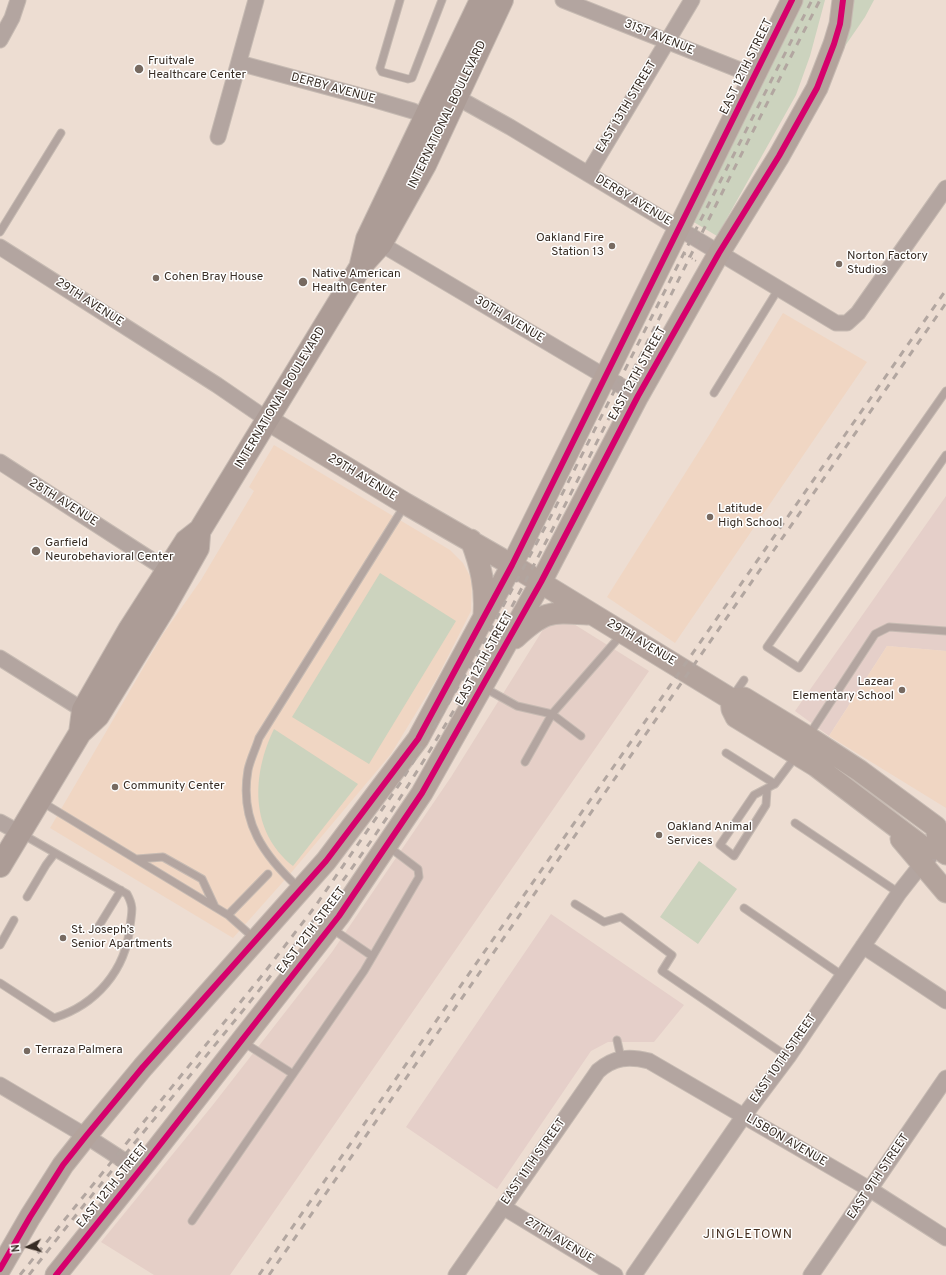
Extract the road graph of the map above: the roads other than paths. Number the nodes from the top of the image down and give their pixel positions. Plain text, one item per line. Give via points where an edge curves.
1 (18, 0) edge
2 (256, 0) edge
3 (400, 0) edge
4 (442, 0) edge
5 (481, 0) edge
6 (502, 0) edge
7 (563, 0) edge
8 (692, 0) edge
9 (792, 0) edge
10 (830, 0) edge
11 (843, 0) edge
12 (0, 40) edge
13 (667, 41) junction
14 (239, 63) junction
15 (755, 76) junction
16 (448, 93) junction
17 (426, 117) junction
18 (796, 126) junction
19 (61, 133) dead end
20 (218, 137) dead end
21 (588, 174) junction
22 (946, 188) edge
23 (679, 229) junction
24 (0, 232) edge
25 (381, 244) junction
26 (0, 247) edge
27 (719, 252) junction
28 (361, 266) junction
29 (779, 288) junction
30 (605, 376) junction
31 (946, 391) edge
32 (714, 393) dead end
33 (638, 396) junction
34 (268, 420) junction
35 (946, 455) edge
36 (0, 462) edge
37 (406, 504) junction
38 (200, 530) junction
39 (471, 540) junction
40 (512, 565) junction
41 (167, 570) junction
42 (541, 582) junction
43 (592, 614) junction
44 (484, 617) junction
45 (946, 631) edge
46 (623, 633) junction
47 (503, 649) junction
48 (0, 658) edge
49 (744, 680) dead end
50 (482, 687) junction
51 (731, 699) junction
52 (83, 710) junction
53 (552, 714) junction
54 (80, 732) junction
55 (581, 736) dead end
56 (802, 746) junction
57 (726, 753) dead end
58 (524, 762) dead end
59 (775, 784) junction
60 (767, 790) junction
61 (40, 800) junction
62 (882, 815) junction
63 (0, 822) edge
64 (795, 823) dead end
65 (941, 827) edge
66 (20, 833) junction
67 (387, 846) junction
68 (943, 851) edge
69 (55, 853) junction
70 (137, 860) junction
71 (921, 865) junction
72 (0, 866) edge
73 (268, 874) dead end
74 (301, 889) junction
75 (121, 890) junction
76 (946, 892) edge
77 (899, 893) junction
78 (27, 897) dead end
79 (575, 904) dead end
80 (215, 907) junction
81 (744, 908) dead end
82 (228, 915) junction
83 (14, 920) dead end
84 (330, 927) junction
85 (98, 929) dead end
86 (256, 940) junction
87 (0, 945) edge
88 (863, 946) junction
89 (372, 956) junction
90 (843, 976) junction
91 (0, 983) edge
92 (946, 1001) edge
93 (617, 1040) dead end
94 (241, 1041) junction
95 (788, 1057) junction
96 (621, 1058) junction
97 (293, 1074) junction
98 (946, 1078) edge
99 (0, 1086) edge
100 (743, 1117) junction
101 (86, 1136) junction
102 (140, 1171) junction
103 (871, 1190) junction
104 (503, 1207) junction
105 (192, 1221) dead end
106 (946, 1238) edge
107 (0, 1269) edge
108 (56, 1275) edge
109 (456, 1275) edge
110 (615, 1275) edge
111 (634, 1275) edge
112 (811, 1275) edge

1 - 12 street
2 - 14 street
3 - 4 lane via 380,68 382,72 408,79 412,78
5 - 16 main road, INTERNATIONAL BOULEVARD
6 - 16 main road, INTERNATIONAL BOULEVARD
7 - 13 street, 31ST AVENUE
8 - 13 street, EAST 13TH STREET
9 - 15 main road, EAST 12TH STREET
10 - 18 main road via 822,45
11 - 18 main road, EAST 12TH STREET via 840,24 827,65
13 - 15 street, 31ST AVENUE
13 - 21 street, EAST 13TH STREET
14 - 17 street, DERBY AVENUE via 393,105
14 - 20 street
15 - 23 main road, EAST 12TH STREET
16 - 17 main road, INTERNATIONAL BOULEVARD
16 - 21 street, DERBY AVENUE
16 - 25 main road, INTERNATIONAL BOULEVARD via 425,165
17 - 28 main road, INTERNATIONAL BOULEVARD via 367,239
18 - 27 main road, EAST 12TH STREET
19 - 24 lane
21 - 23 street, DERBY AVENUE
22 - 29 street, DERBY AVENUE via 858,313 847,323 836,323
23 - 27 street, DERBY AVENUE
23 - 30 main road, EAST 12TH STREET
25 - 28 main road, INTERNATIONAL BOULEVARD
25 - 30 street, 30TH AVENUE
26 - 34 street, 29TH AVENUE
27 - 29 street, DERBY AVENUE
27 - 33 main road, EAST 12TH STREET
28 - 34 main road, INTERNATIONAL BOULEVARD
29 - 32 lane
30 - 33 street, 30TH AVENUE
30 - 40 main road, EAST 12TH STREET
31 - 35 lane via 767,647 799,668
33 - 42 main road, EAST 12TH STREET
34 - 37 main road, 29TH AVENUE
34 - 38 main road, INTERNATIONAL BOULEVARD
36 - 41 street, 28TH AVENUE
37 - 39 main road, 29TH AVENUE
37 - 74 lane via 259,738 248,770 247,803 256,835 270,858
38 - 41 main road, INTERNATIONAL BOULEVARD via 186,541
38 - 54 main road, INTERNATIONAL BOULEVARD via 198,548 171,597 98,716
39 - 40 main road, 29TH AVENUE
39 - 44 main road via 482,574
40 - 42 main road, 29TH AVENUE
40 - 44 main road, EAST 12TH STREET
41 - 52 main road, INTERNATIONAL BOULEVARD
42 - 43 main road, 29TH AVENUE
42 - 47 main road, EAST 12TH STREET
43 - 46 main road, 29TH AVENUE
43 - 47 main road via 546,614 534,620
44 - 74 main road, EAST 12TH STREET via 418,739 326,861
45 - 56 lane via 889,627 875,634
46 - 51 main road, 29TH AVENUE
46 - 53 lane
47 - 50 main road, EAST 12TH STREET
48 - 52 street
49 - 51 lane
50 - 53 lane via 516,706
50 - 67 main road, EAST 12TH STREET via 422,794
51 - 56 main road, 29TH AVENUE via 744,698
52 - 54 main road, INTERNATIONAL BOULEVARD
53 - 55 lane
53 - 58 lane
54 - 61 main road, INTERNATIONAL BOULEVARD
56 - 59 lane
56 - 62 main road, 29TH AVENUE
56 - 65 main road, 29TH AVENUE via 860,771
57 - 59 lane
59 - 60 lane
60 - 60 lane via 754,795 720,845 734,856 766,805
61 - 66 main road, INTERNATIONAL BOULEVARD
61 - 70 lane
62 - 68 main road, 29TH AVENUE via 923,847
62 - 71 main road
63 - 66 street
64 - 77 lane
65 - 68 main road, 29TH AVENUE
66 - 69 lane
66 - 72 main road, INTERNATIONAL BOULEVARD
67 - 84 main road, EAST 12TH STREET
67 - 89 lane via 418,869 419,877
68 - 71 street, EAST 10TH STREET
69 - 75 lane
69 - 78 lane
70 - 80 lane
70 - 80 lane via 163,857 202,879
71 - 76 main road
71 - 77 street, EAST 10TH STREET
73 - 82 lane
74 - 86 main road, EAST 12TH STREET
75 - 85 lane
75 - 91 lane via 133,904 127,948 106,985 82,1006 54,1018
77 - 88 street, EAST 10TH STREET
79 - 95 lane via 604,922 621,917 672,955 662,971
80 - 82 lane
81 - 90 lane
82 - 86 lane
83 - 87 lane
84 - 89 lane
84 - 94 main road, EAST 12TH STREET
86 - 101 main road, EAST 12TH STREET via 143,1067
88 - 90 street, EAST 10TH STREET
88 - 92 street
89 - 97 lane
90 - 95 street, EAST 10TH STREET
93 - 96 lane
94 - 97 lane
94 - 102 main road, EAST 12TH STREET
95 - 100 street, EAST 10TH STREET
96 - 100 street, LISBON AVENUE via 649,1061
96 - 104 street, EAST 11TH STREET via 598,1071
97 - 105 lane
98 - 103 street, EAST 9TH STREET
99 - 101 street
100 - 103 street, LISBON AVENUE
100 - 111 street, EAST 10TH STREET
101 - 102 street
101 - 107 main road, EAST 12TH STREET via 59,1172
102 - 108 main road, EAST 12TH STREET
103 - 106 street, LISBON AVENUE
103 - 112 street, EAST 9TH STREET
104 - 109 street, EAST 11TH STREET
104 - 110 street, 27TH AVENUE

